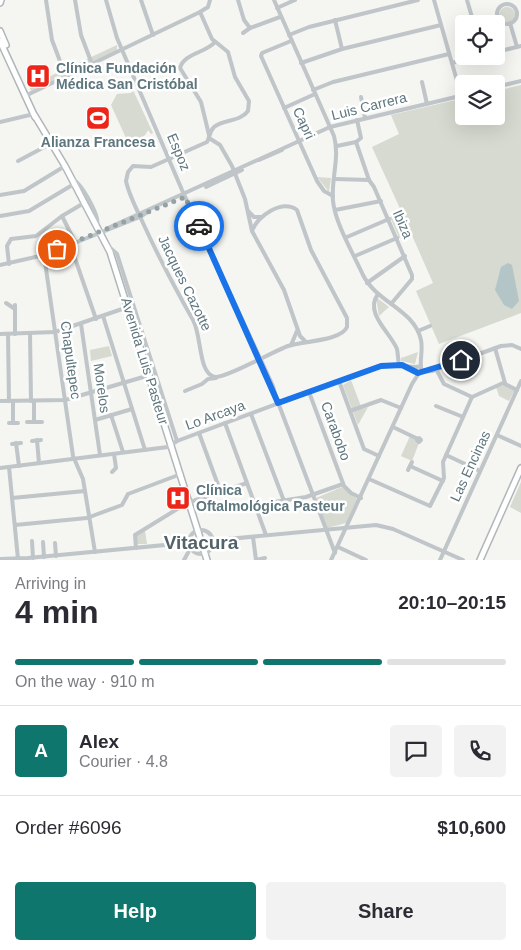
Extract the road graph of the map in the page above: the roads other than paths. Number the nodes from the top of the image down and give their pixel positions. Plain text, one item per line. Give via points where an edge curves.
1 (46, 0) edge
2 (75, 0) edge
3 (106, 0) edge
4 (141, 0) edge
5 (210, 0) edge
6 (238, 0) edge
7 (274, 0) edge
8 (295, 0) edge
9 (418, 0) edge
10 (434, 0) edge
11 (467, 0) edge
12 (503, 0) edge
13 (505, 5) junction
14 (276, 8) junction
15 (200, 12) junction
16 (471, 15) edge
17 (280, 17) junction
18 (335, 20) junction
19 (510, 23) junction
20 (441, 25) junction
21 (250, 28) junction
22 (0, 31) edge
23 (243, 33) dead end
24 (153, 35) junction
25 (289, 35) junction
26 (0, 41) edge
27 (291, 41) junction
28 (215, 42) junction
29 (519, 46) edge
30 (342, 49) junction
31 (122, 50) junction
32 (505, 50) edge
33 (449, 54) junction
34 (455, 62) edge
35 (301, 63) junction
36 (452, 63) junction
37 (92, 64) junction
38 (456, 75) edge
39 (66, 77) junction
40 (521, 81) edge
41 (422, 82) dead end
42 (505, 85) edge
43 (313, 90) junction
44 (315, 94) junction
45 (25, 96) junction
46 (361, 96) dead end
47 (455, 97) edge
48 (427, 104) junction
49 (284, 108) junction
50 (35, 115) junction
51 (365, 118) junction
52 (357, 120) junction
53 (0, 122) edge
54 (206, 122) junction
55 (217, 125) junction
56 (330, 127) junction
57 (209, 137) junction
58 (299, 142) junction
59 (356, 142) junction
60 (51, 143) junction
61 (337, 146) junction
62 (170, 159) junction
63 (18, 161) dead end
64 (65, 167) junction
65 (235, 172) junction
66 (336, 179) junction
67 (369, 180) junction
68 (72, 181) junction
69 (0, 195) edge
70 (186, 195) junction
71 (333, 196) junction
72 (381, 201) junction
73 (84, 203) junction
74 (248, 210) junction
75 (335, 210) junction
76 (140, 215) junction
77 (0, 216) edge
78 (62, 216) junction
79 (263, 216) junction
80 (388, 219) junction
81 (97, 225) junction
82 (100, 231) junction
83 (252, 231) junction
84 (346, 237) junction
85 (397, 238) junction
86 (75, 242) junction
87 (70, 244) junction
88 (107, 245) junction
89 (44, 255) junction
90 (355, 256) junction
91 (405, 256) junction
92 (9, 264) junction
93 (0, 265) edge
94 (367, 283) junction
95 (378, 294) junction
96 (6, 303) dead end
97 (391, 304) junction
98 (128, 307) junction
99 (103, 316) junction
100 (96, 319) junction
101 (81, 324) junction
102 (430, 326) dead end
103 (297, 329) junction
104 (55, 332) junction
105 (418, 332) junction
106 (30, 333) junction
107 (0, 334) edge
108 (8, 334) junction
109 (15, 334) junction
110 (305, 341) junction
111 (290, 346) junction
112 (495, 348) junction
113 (521, 349) edge
114 (258, 358) junction
115 (203, 362) junction
116 (400, 365) junction
117 (436, 369) junction
118 (418, 370) junction
119 (150, 375) junction
120 (218, 378) junction
121 (208, 379) junction
122 (339, 381) junction
123 (125, 382) junction
124 (521, 382) edge
125 (505, 383) junction
126 (517, 390) junction
127 (185, 391) dead end
128 (91, 392) junction
129 (309, 392) junction
130 (472, 397) junction
131 (65, 400) junction
132 (0, 401) edge
133 (11, 401) junction
134 (32, 401) junction
135 (278, 403) junction
136 (436, 406) dead end
137 (401, 408) junction
138 (132, 409) junction
139 (350, 411) junction
140 (250, 414) junction
141 (111, 415) junction
142 (463, 417) junction
143 (95, 420) junction
144 (14, 422) dead end
145 (27, 422) dead end
146 (34, 422) junction
147 (42, 422) dead end
148 (225, 423) junction
149 (171, 426) junction
150 (393, 427) junction
151 (199, 433) junction
152 (424, 435) dead end
153 (497, 435) junction
154 (169, 437) junction
155 (36, 440) dead end
156 (16, 443) dead end
157 (174, 443) junction
158 (521, 446) edge
159 (145, 450) junction
160 (123, 452) junction
161 (114, 454) junction
162 (100, 455) junction
163 (446, 455) junction
164 (379, 456) junction
165 (82, 458) junction
166 (73, 459) junction
167 (40, 463) junction
168 (19, 466) junction
169 (410, 466) dead end
170 (9, 467) junction
171 (78, 467) junction
172 (0, 468) edge
173 (521, 468) edge
174 (480, 471) junction
175 (112, 472) dead end
176 (181, 474) junction
177 (369, 479) junction
178 (443, 481) junction
179 (247, 483) junction
180 (343, 484) junction
181 (85, 491) junction
182 (221, 493) junction
183 (312, 495) junction
184 (12, 498) junction
185 (361, 498) junction
186 (284, 501) junction
187 (190, 502) junction
188 (255, 505) junction
189 (90, 517) junction
190 (14, 525) junction
191 (347, 527) junction
192 (198, 530) junction
193 (325, 530) junction
194 (266, 535) junction
195 (253, 536) junction
196 (214, 540) junction
197 (32, 541) dead end
198 (202, 541) junction
199 (43, 542) dead end
200 (56, 543) dead end
201 (188, 543) junction
202 (338, 547) junction
203 (136, 548) junction
204 (190, 549) junction
205 (443, 551) junction
206 (95, 552) junction
207 (205, 552) junction
208 (86, 553) junction
209 (335, 553) junction
210 (56, 556) junction
211 (44, 557) junction
212 (33, 558) junction
213 (265, 558) dead end
214 (0, 559) edge
215 (28, 559) edge
216 (17, 560) edge
217 (88, 560) edge
218 (184, 560) edge
219 (207, 560) edge
220 (256, 560) edge
221 (331, 560) edge
222 (366, 560) edge
223 (440, 560) edge
224 (464, 560) edge
225 (480, 560) edge

1 - 39 street via 52,40
2 - 37 street via 79,26
3 - 31 street, Espoz
4 - 24 street
5 - 15 street via 208,7
6 - 21 street
7 - 14 street
8 - 14 street
9 - 18 street
10 - 20 street
11 - 16 street
12 - 13 street
13 - 19 street via 513,5 516,13 516,20
13 - 19 street via 498,10 498,17 503,24
14 - 17 street
15 - 24 street
15 - 28 street
17 - 21 street
17 - 25 street
18 - 25 street
18 - 30 street
19 - 29 street
20 - 30 street
20 - 33 street
21 - 23 street
22 - 45 main road, Avenida Luis Pasteur
24 - 31 street
25 - 27 street
26 - 45 main road, Avenida Luis Pasteur
27 - 35 street
27 - 49 street, Capri via 261,55
28 - 54 street via 188,58 180,68 199,98
28 - 55 street via 228,52 235,77 249,105 244,116
29 - 32 street
30 - 35 street
31 - 37 street
31 - 62 street, Espoz
33 - 36 street
33 - 43 street via 333,82
34 - 36 street
35 - 43 street
36 - 38 street
37 - 39 street
39 - 45 street
40 - 42 street
41 - 48 street
43 - 44 street
44 - 49 street
44 - 56 street
45 - 50 main road, Avenida Luis Pasteur
46 - 51 street
47 - 48 street, Luis Carrera
48 - 51 street, Luis Carrera
49 - 58 street, Capri
50 - 53 street
50 - 60 main road, Avenida Luis Pasteur
51 - 52 street, Luis Carrera
52 - 56 street, Luis Carrera
52 - 59 street via 361,138
54 - 55 street
54 - 57 street
55 - 57 street
56 - 58 street, Luis Carrera
56 - 61 street
57 - 62 street via 205,143
57 - 65 street via 222,146
58 - 65 street, Luis Carrera
58 - 71 street, Capri via 320,186
59 - 61 street
59 - 67 street, Ibiza
60 - 63 street
60 - 64 main road, Avenida Luis Pasteur
61 - 66 street
62 - 70 street, Espoz
62 - 76 street, Jacques Cazotte via 151,167 135,166 128,172 126,183
64 - 68 main road, Avenida Luis Pasteur
64 - 69 street via 24,191
65 - 70 street, Luis Carrera
65 - 74 street
66 - 67 street
66 - 71 street
67 - 72 street, Ibiza
68 - 73 main road, Avenida Luis Pasteur
68 - 77 street via 29,211
68 - 81 street via 76,179 80,184 98,218
70 - 76 street, Luis Carrera
70 - 114 street, Espoz
71 - 75 street
72 - 75 street
72 - 80 street, Ibiza
73 - 78 street
73 - 81 main road, Avenida Luis Pasteur
74 - 79 street via 254,217
74 - 83 street
75 - 84 street
76 - 82 street, Luis Carrera
76 - 115 street, Jacques Cazotte via 168,276 198,329
78 - 86 street
78 - 92 street via 36,236 9,240
79 - 83 street
79 - 110 street via 284,206 298,212 311,250 347,318 347,328 340,336
80 - 84 street
80 - 85 street, Ibiza
81 - 82 main road, Avenida Luis Pasteur
82 - 86 street, Luis Carrera
82 - 88 main road, Avenida Luis Pasteur
83 - 103 street via 284,290
84 - 90 street
85 - 90 street
85 - 91 street, Ibiza
86 - 87 street, Luis Carrera
87 - 89 street, Luis Carrera
87 - 100 street
88 - 98 main road, Avenida Luis Pasteur
88 - 149 street via 117,254
89 - 92 street, Luis Carrera
89 - 104 street, Chapultepec
90 - 94 street
91 - 94 street
91 - 97 street, Ibiza via 412,277
92 - 93 street, Luis Carrera
94 - 95 street
95 - 97 street
95 - 116 street via 374,301 375,310 396,348
96 - 109 street via 16,307
97 - 105 street via 409,318
98 - 99 street
98 - 119 main road, Avenida Luis Pasteur
99 - 100 street
99 - 123 street
100 - 101 street
101 - 104 street
101 - 128 street, Morelos
102 - 105 street
103 - 110 street
103 - 111 street
104 - 106 street
104 - 131 street, Chapultepec
105 - 118 street via 421,344
106 - 109 street
106 - 134 street
107 - 108 street
108 - 109 street
108 - 133 street
110 - 111 street
111 - 114 street
112 - 113 street via 509,345
112 - 117 street
112 - 125 street
114 - 120 street
114 - 135 street, Espoz
115 - 120 street via 205,371
115 - 121 street, Jacques Cazotte
116 - 118 street
116 - 122 street, Lo Arcaya via 381,366
117 - 118 street
117 - 130 street via 444,384
118 - 137 street
119 - 123 street
119 - 154 main road, Avenida Luis Pasteur
120 - 121 street
121 - 127 street
122 - 129 street, Lo Arcaya
122 - 139 street
123 - 128 street
123 - 138 street
124 - 126 street, Las Encinas
125 - 126 street
125 - 130 street
126 - 153 street, Las Encinas
128 - 131 street
128 - 143 street, Morelos
129 - 135 street, Lo Arcaya
129 - 180 street, Carabobo
130 - 142 street
131 - 134 street
131 - 166 street, Chapultepec
132 - 133 street
133 - 134 street
133 - 144 street
134 - 146 street
135 - 140 street, Lo Arcaya
135 - 183 street, Espoz
136 - 142 street
137 - 139 street via 381,400
137 - 150 street
138 - 141 street
138 - 159 street
139 - 164 street via 364,449
140 - 148 street, Lo Arcaya
140 - 186 street
141 - 143 street
141 - 160 street
142 - 163 street
143 - 162 street, Morelos
145 - 146 street
146 - 147 street
148 - 151 street, Lo Arcaya
148 - 179 street
149 - 154 main road
149 - 157 street
150 - 152 street via 419,440
150 - 164 street
151 - 157 street, Lo Arcaya
151 - 182 street
153 - 158 street
153 - 174 street, Las Encinas
154 - 157 main road, Avenida Luis Pasteur
155 - 167 street
156 - 168 street
157 - 159 street, Lo Arcaya
157 - 176 main road, Avenida Luis Pasteur
159 - 160 street, Lo Arcaya
160 - 161 street, Lo Arcaya
161 - 162 street, Lo Arcaya
161 - 175 street via 116,469
162 - 165 street, Lo Arcaya
163 - 174 street
163 - 178 street via 442,464
164 - 177 street
165 - 166 street, Lo Arcaya
165 - 171 street
166 - 167 street, Lo Arcaya
166 - 171 street, Chapultepec
167 - 168 street, Lo Arcaya
168 - 170 street, Lo Arcaya
169 - 178 street
170 - 172 street, Lo Arcaya
170 - 184 street
171 - 181 street, Chapultepec
173 - 225 main road
174 - 205 street, Las Encinas
176 - 187 main road, Avenida Luis Pasteur
176 - 189 street via 128,494 122,505
177 - 178 street via 430,506
177 - 185 street
179 - 182 street
179 - 188 street
180 - 183 street
180 - 185 street via 349,492
181 - 184 street
181 - 189 street, Chapultepec
182 - 187 street
183 - 186 street
183 - 193 street, Espoz
184 - 190 street
185 - 191 street
186 - 188 street
187 - 192 main road, Avenida Luis Pasteur
187 - 203 street via 135,535
188 - 194 street
189 - 190 street
189 - 206 street, Chapultepec
190 - 216 street
191 - 193 street
191 - 202 street
191 - 205 street via 385,527
192 - 196 street via 209,532
192 - 198 main road, Avenida Luis Pasteur
192 - 201 street via 191,534
193 - 194 street
193 - 209 street, Espoz
194 - 195 street
195 - 196 street
195 - 220 street
196 - 198 street
196 - 207 street via 212,548
197 - 212 street
198 - 201 street
198 - 207 main road, Avenida Luis Pasteur
199 - 211 street
200 - 210 street
201 - 203 street
201 - 204 street
202 - 209 street
202 - 222 street
203 - 206 street
204 - 207 street via 197,553
204 - 218 street
205 - 223 street, Las Encinas
205 - 224 street
206 - 208 street
207 - 219 main road, Avenida Luis Pasteur
208 - 210 street
208 - 217 street
209 - 221 street
210 - 211 street
211 - 212 street
212 - 215 street
213 - 220 street
214 - 216 street
215 - 216 street

